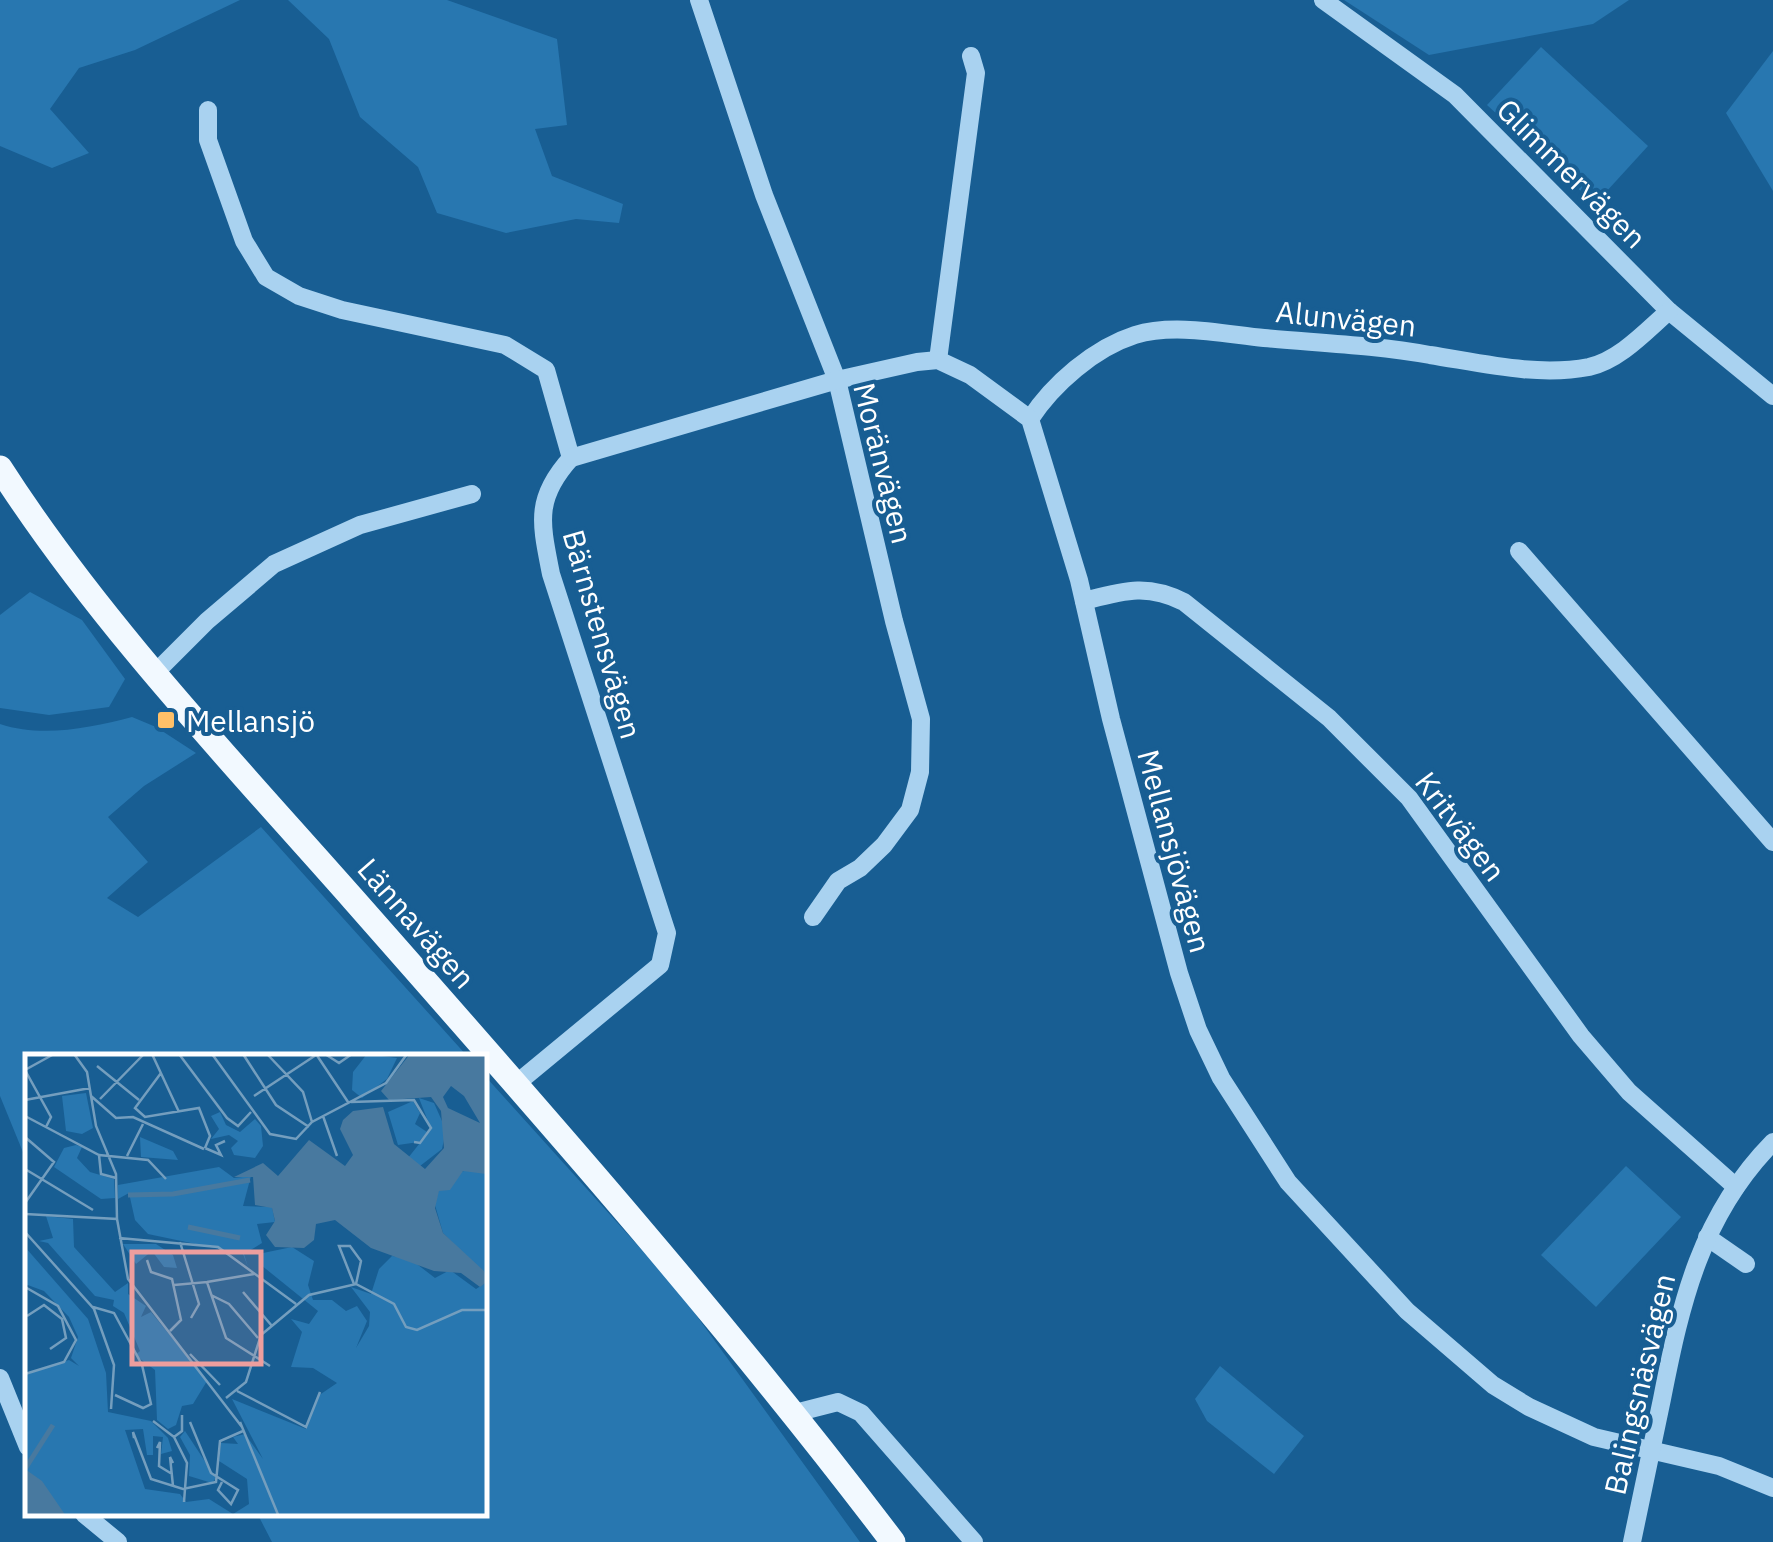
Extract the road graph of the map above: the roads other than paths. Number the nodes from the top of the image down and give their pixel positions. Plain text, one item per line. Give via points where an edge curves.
1 (699, 0) edge
2 (1323, 0) edge
3 (971, 56) dead end
4 (208, 110) dead end
5 (1669, 310) junction
6 (938, 360) junction
7 (837, 380) junction
8 (1773, 396) edge
9 (1030, 419) junction
10 (571, 458) junction
11 (0, 468) edge
12 (472, 494) dead end
13 (1519, 551) dead end
14 (1084, 601) junction
15 (155, 673) junction
16 (1773, 842) edge
17 (813, 917) dead end
18 (516, 1084) junction
19 (1773, 1142) edge
20 (1736, 1187) junction
21 (1706, 1237) junction
22 (1746, 1264) dead end
23 (0, 1378) edge
24 (795, 1412) junction
25 (25, 1440) edge
26 (1651, 1450) junction
27 (1773, 1488) edge
28 (88, 1517) edge
29 (118, 1542) edge
30 (893, 1542) edge
31 (974, 1542) edge
32 (1632, 1542) edge

1 - 7 street, Moränvägen via 764,195
2 - 5 street, Glimmervägen via 1455,95
3 - 6 street via 976,74
4 - 10 street via 208,140 244,241 266,277 342,310 505,345 546,370
5 - 8 street, Glimmervägen
5 - 9 street, Alunvägen via 1628,347 1592,366 1551,370 1199,332 1136,335 1106,348 1048,393
6 - 7 street
6 - 9 street
7 - 10 street
7 - 17 street, Moränvägen via 921,720 922,757 903,822 860,868 838,881
9 - 14 street, Mellansjövägen
10 - 18 street, Bärnstensvägen via 544,495 551,574 667,933 660,965
11 - 15 main road, Lännavägen
12 - 15 street via 360,525 274,564
13 - 16 street
14 - 20 street, Kritvägen via 1127,591 1164,592 1329,718 1409,798 1629,1092
14 - 26 street, Mellansjövägen via 1198,1030 1288,1182 1407,1311 1493,1385 1568,1427
15 - 18 main road, Lännavägen
18 - 24 main road, Lännavägen
19 - 20 street, Balingsnäsvägen
20 - 21 street, Balingsnäsvägen
21 - 22 street
21 - 26 street, Balingsnäsvägen via 1676,1324
23 - 25 street
24 - 30 main road, Lännavägen
24 - 31 street via 838,1402 861,1413
26 - 27 street, Mellansjövägen
26 - 32 street, Balingsnäsvägen
28 - 29 street

